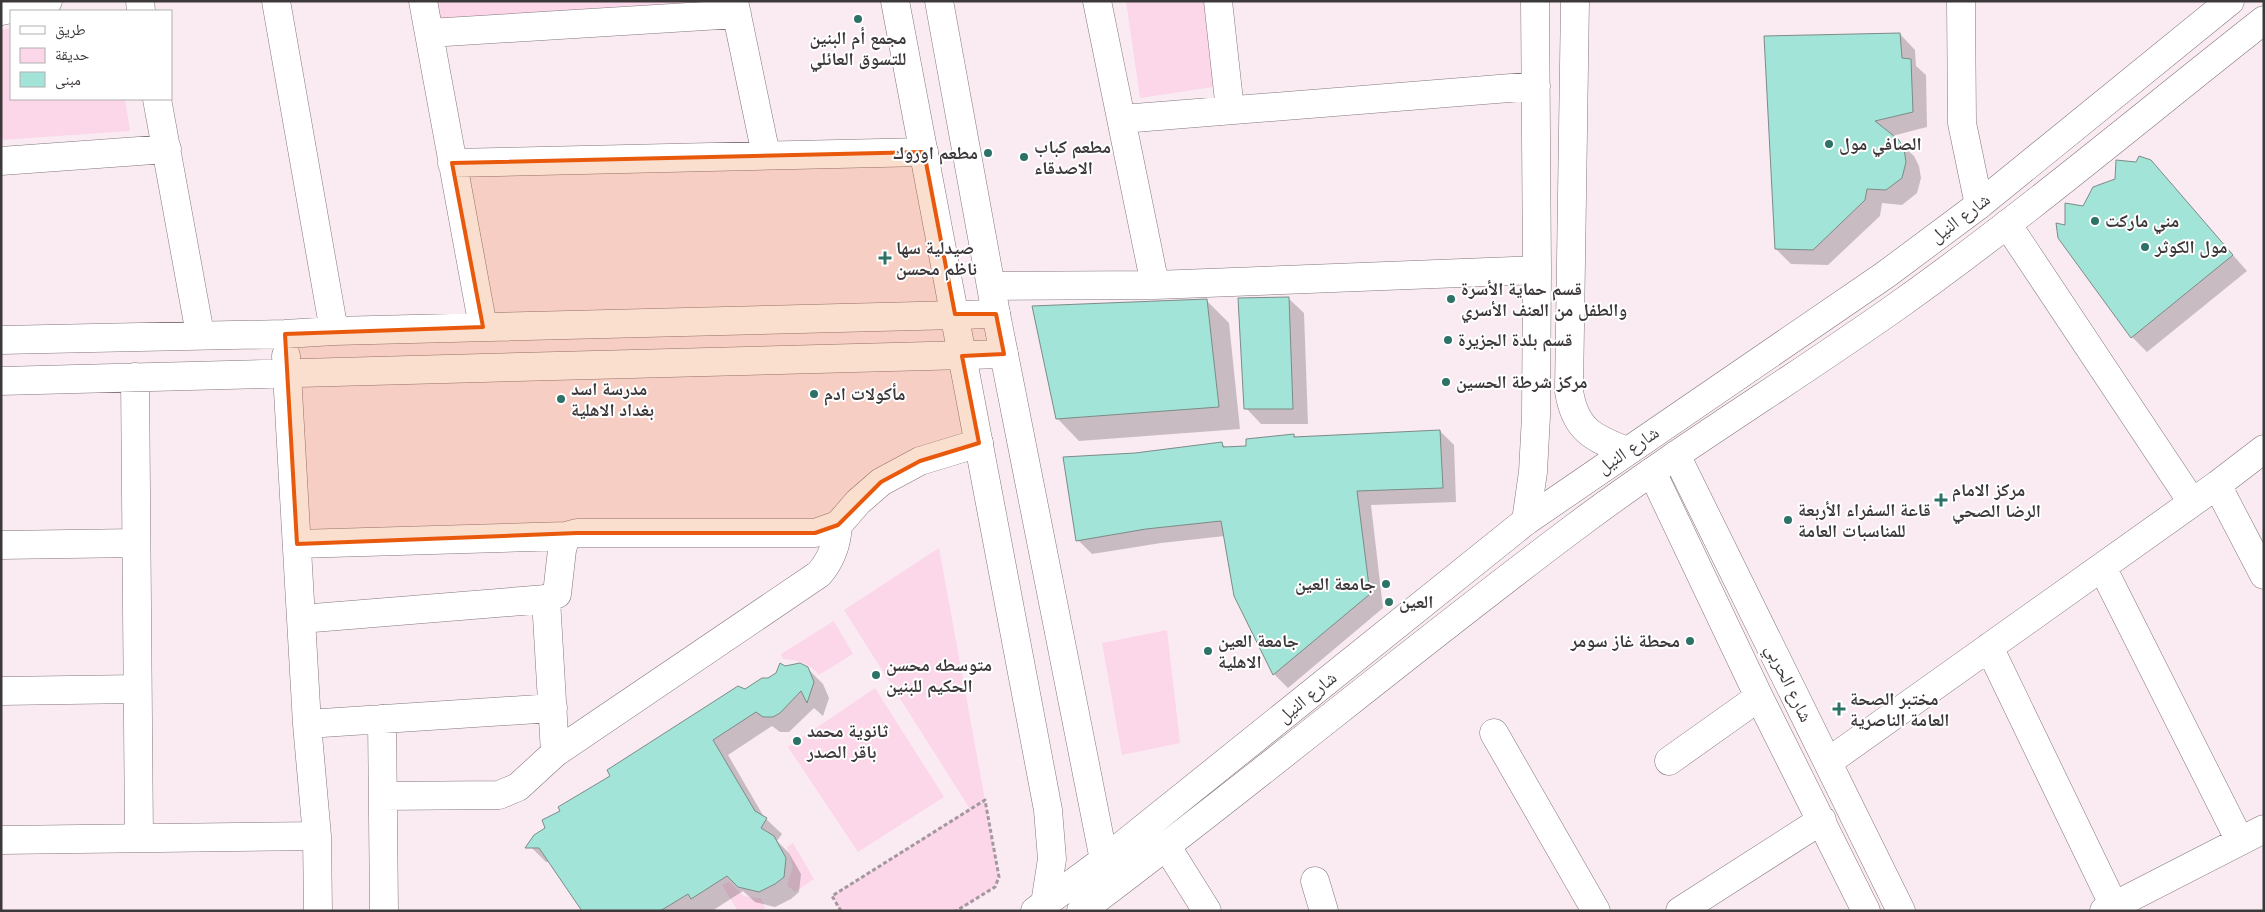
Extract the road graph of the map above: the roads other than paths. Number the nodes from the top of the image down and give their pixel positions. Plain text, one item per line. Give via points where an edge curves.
1 (48, 1) edge
2 (276, 1) edge
3 (423, 1) edge
4 (896, 1) edge
5 (939, 1) edge
6 (1098, 1) edge
7 (1218, 1) edge
8 (1535, 1) edge
9 (1575, 1) edge
10 (1961, 1) edge
11 (2230, 1) edge
12 (736, 7) edge
13 (1, 11) edge
14 (2264, 20) edge
15 (429, 33) junction
16 (1536, 86) junction
17 (157, 100) edge
18 (1230, 110) junction
19 (1122, 120) junction
20 (167, 150) junction
21 (924, 152) junction
22 (766, 155) junction
23 (1, 161) edge
24 (452, 163) junction
25 (1979, 205) junction
26 (2006, 224) junction
27 (1537, 270) junction
28 (1885, 275) junction
29 (1155, 285) junction
30 (992, 286) junction
31 (1901, 304) junction
32 (955, 314) junction
33 (996, 314) junction
34 (483, 327) junction
35 (334, 331) junction
36 (200, 334) junction
37 (285, 334) junction
38 (1, 340) edge
39 (1004, 354) junction
40 (962, 356) junction
41 (287, 373) junction
42 (135, 377) junction
43 (1, 381) edge
44 (979, 443) junction
45 (2264, 449) edge
46 (1627, 451) junction
47 (1676, 455) junction
48 (1652, 472) junction
49 (2217, 485) junction
50 (1694, 491) junction
51 (2192, 502) junction
52 (1667, 504) junction
53 (1526, 521) junction
54 (838, 525) junction
55 (566, 536) junction
56 (136, 543) junction
57 (297, 544) junction
58 (1, 545) edge
59 (2102, 567) junction
60 (2264, 574) edge
61 (546, 599) junction
62 (301, 619) junction
63 (1989, 648) junction
64 (137, 689) junction
65 (1, 691) edge
66 (1759, 697) junction
67 (553, 708) junction
68 (382, 719) junction
69 (307, 724) junction
70 (1494, 733) dead end
71 (555, 753) junction
72 (1669, 761) dead end
73 (1828, 762) junction
74 (383, 796) junction
75 (1822, 820) junction
76 (2252, 835) edge
77 (317, 836) junction
78 (139, 838) junction
79 (1, 840) edge
80 (1167, 846) junction
81 (1104, 860) junction
82 (1315, 880) dead end
83 (2125, 905) edge
84 (1040, 908) edge
85 (318, 911) edge
86 (384, 911) edge
87 (1081, 911) edge
88 (1207, 911) edge
89 (1324, 911) edge
90 (1596, 911) edge
91 (1680, 911) edge
92 (1866, 911) edge
93 (1901, 911) edge

1 - 13 street
2 - 35 street
3 - 15 street
4 - 21 street
5 - 30 street
6 - 19 street
7 - 18 street
8 - 16 street
9 - 46 street via 1569,391 1577,420 1588,433
10 - 25 street via 1962,123
11 - 25 street, شارع النيل
12 - 15 street
12 - 22 street
14 - 26 street
15 - 24 street
16 - 18 street
16 - 27 street
17 - 20 street
18 - 19 street
19 - 29 street
20 - 23 street
20 - 36 street
21 - 22 street
21 - 32 street
22 - 24 street
24 - 34 street
25 - 28 street, شارع النيل
26 - 31 street
26 - 51 street
27 - 29 street
27 - 53 street via 1533,472
28 - 31 street
28 - 46 street, شارع النيل
29 - 30 street
30 - 33 street
31 - 47 street
32 - 33 street
32 - 34 street
32 - 40 street
33 - 39 street
34 - 35 street
35 - 37 street
36 - 37 street
36 - 38 street
37 - 41 street
39 - 40 street
39 - 81 street
40 - 41 street
40 - 44 street
41 - 42 street
41 - 57 street
42 - 43 street
42 - 56 street
44 - 54 street via 920,461 881,482
44 - 84 street via 1052,834 1050,882
45 - 49 street
46 - 53 street, شارع النيل
47 - 48 street
47 - 50 street, شارع الحربي
48 - 52 street, شارع الحربي
48 - 80 street via 1577,525 1392,667
49 - 51 street
49 - 60 street
50 - 52 street via 1676,488
50 - 73 street, شارع الحربي
51 - 59 street
52 - 66 street, شارع الحربي
53 - 81 street, شارع النيل
54 - 55 street via 815,532 577,533
54 - 71 street via 837,543 819,574
55 - 57 street
55 - 61 street via 557,594
56 - 58 street
56 - 64 street
57 - 62 street
59 - 63 street
59 - 76 street
61 - 62 street
61 - 67 street
62 - 69 street
63 - 73 street
63 - 83 street
64 - 65 street
64 - 78 street
66 - 72 street
66 - 75 street, شارع الحربي
67 - 68 street
67 - 71 street
68 - 69 street
68 - 74 street
69 - 77 street
70 - 90 street
71 - 74 street via 518,787 499,795
73 - 93 street, شارع الحربي
74 - 86 street
75 - 91 street
75 - 92 street, شارع الحربي
76 - 83 street
77 - 78 street
77 - 85 street
78 - 79 street
80 - 87 street
80 - 88 street
81 - 84 street, شارع النيل
82 - 89 street

